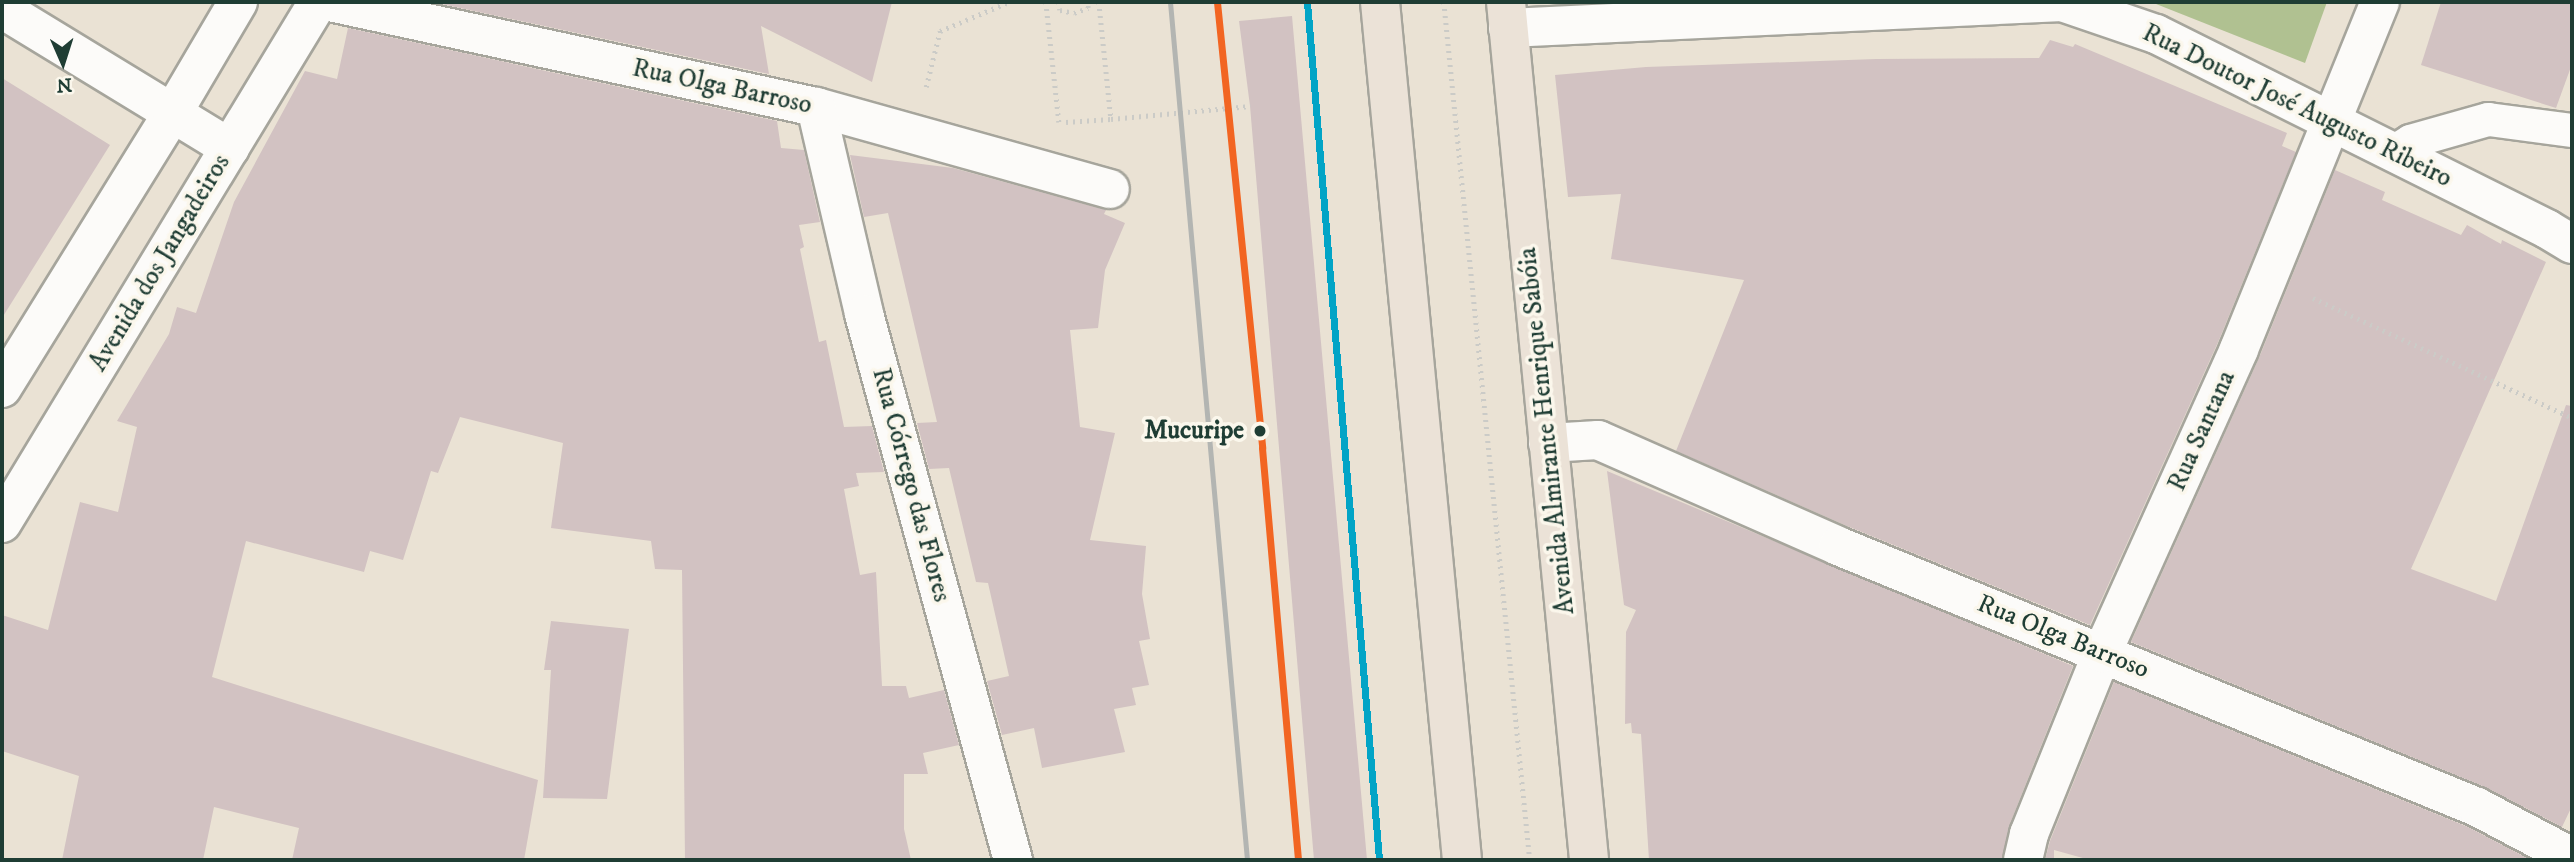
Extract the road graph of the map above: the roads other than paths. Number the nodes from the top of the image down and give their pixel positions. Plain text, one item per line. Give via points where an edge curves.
1 (238, 2) edge
2 (318, 2) edge
3 (330, 2) edge
4 (1380, 2) edge
5 (2380, 2) edge
6 (2, 9) edge
7 (1507, 15) edge
8 (816, 107) junction
9 (172, 114) junction
10 (2332, 121) junction
11 (2572, 130) edge
12 (230, 148) junction
13 (2394, 151) junction
14 (1110, 189) dead end
15 (2572, 244) edge
16 (2, 388) edge
17 (1548, 443) junction
18 (2, 523) edge
19 (2102, 653) junction
20 (2572, 857) edge
21 (1013, 860) edge
22 (1462, 860) edge
23 (1589, 860) edge
24 (2023, 860) edge

1 - 9 street
2 - 12 street, Avenida dos Jangadeiros
3 - 8 street, Rua Olga Barroso
4 - 22 highway
5 - 10 street, Rua Santana
6 - 9 street
7 - 10 street, Rua Doutor José Augusto Ribeiro via 2062,2 2156,34
7 - 17 highway, Avenida Almirante Henrique Sabóia
8 - 14 street, Rua Olga Barroso
8 - 21 street, Rua Córrego das Flores via 864,314
9 - 12 street
9 - 16 street
10 - 13 street, Rua Doutor José Augusto Ribeiro
10 - 19 street, Rua Santana via 2239,349
11 - 13 lane via 2488,119 2410,141
12 - 18 street, Avenida dos Jangadeiros
13 - 15 street, Rua Doutor José Augusto Ribeiro
17 - 19 street, Rua Olga Barroso via 1598,440 1838,546
17 - 23 highway, Avenida Almirante Henrique Sabóia
19 - 20 street, Rua Olga Barroso via 2477,807
19 - 24 street, Rua Santana via 2029,834

